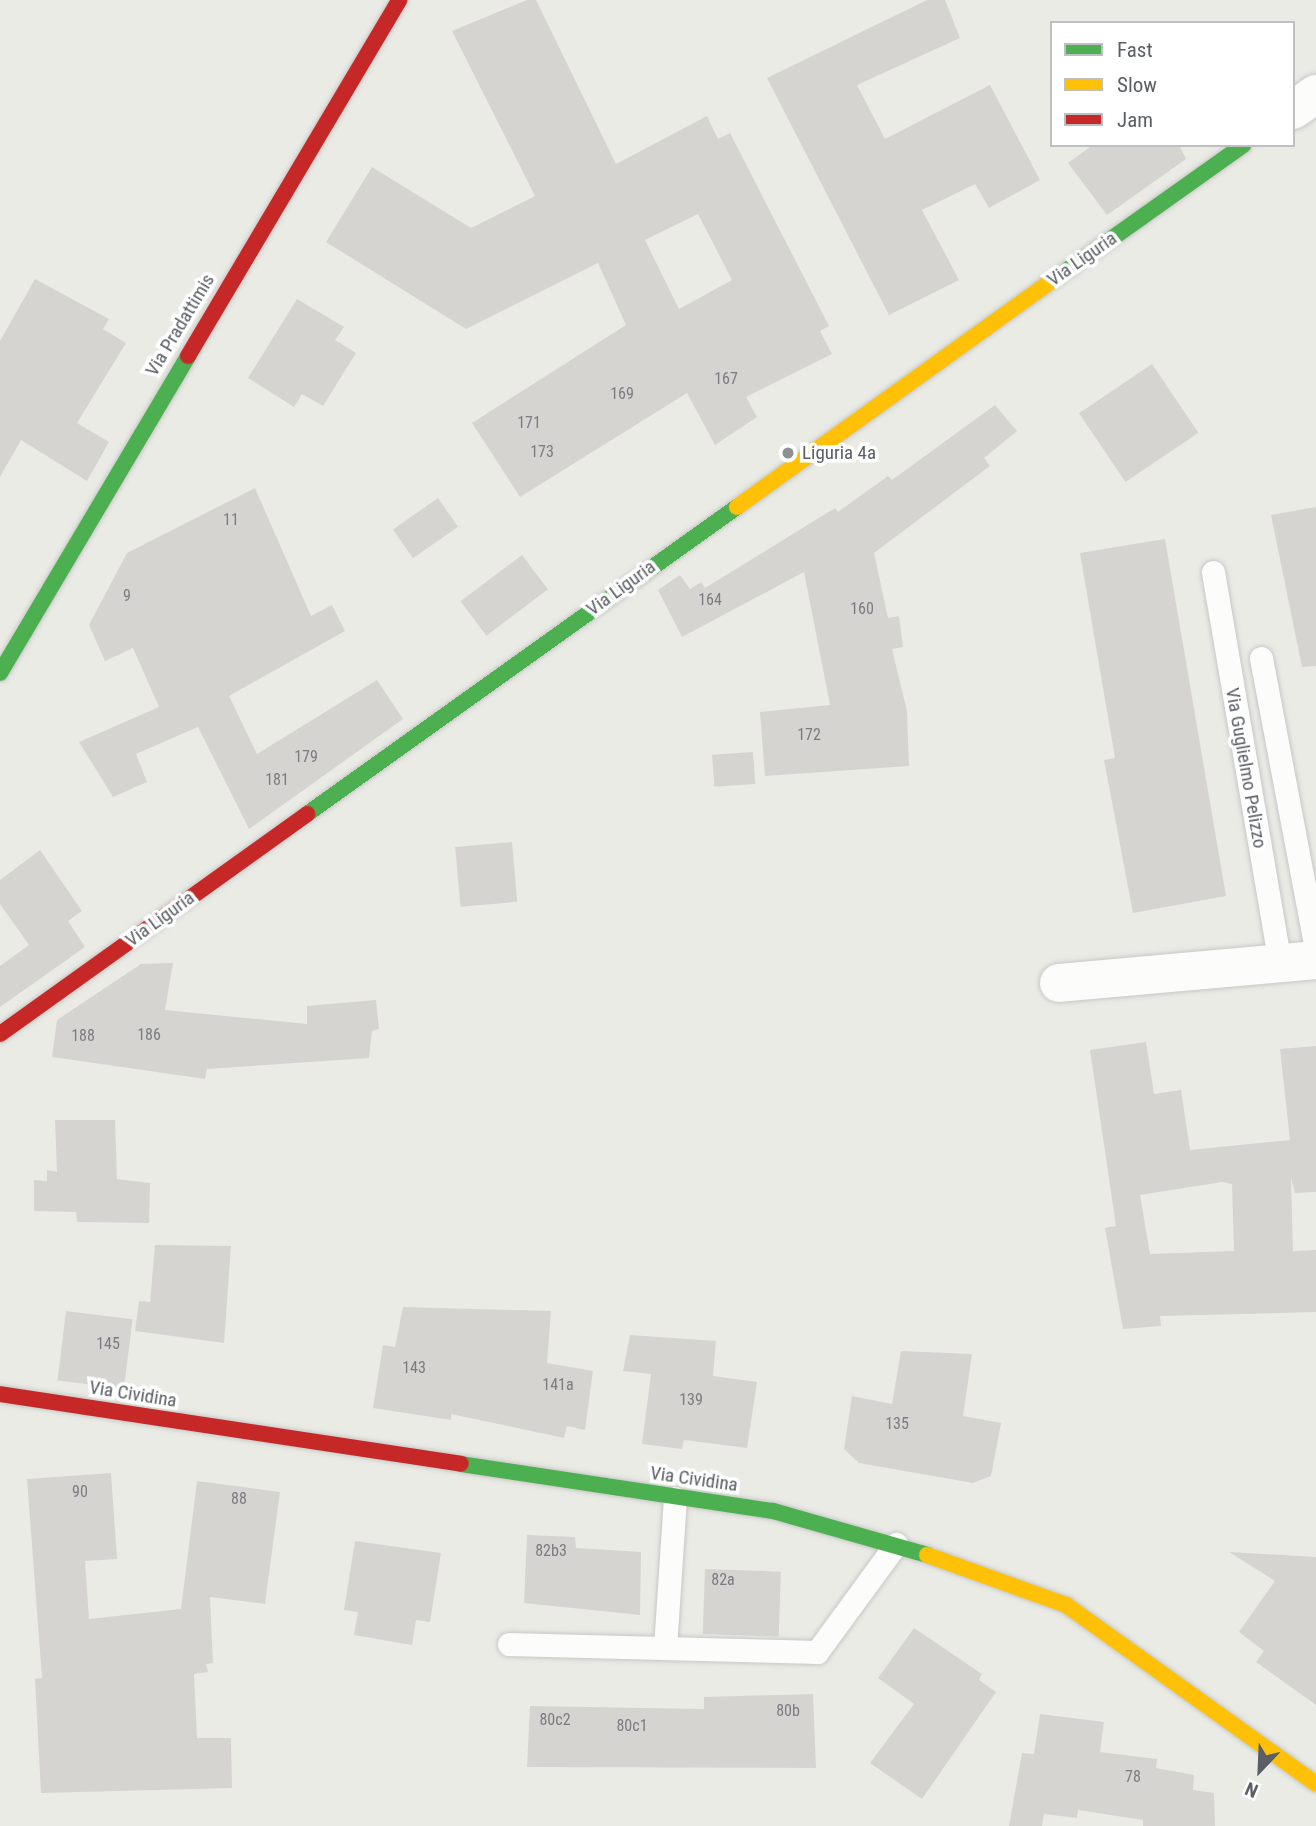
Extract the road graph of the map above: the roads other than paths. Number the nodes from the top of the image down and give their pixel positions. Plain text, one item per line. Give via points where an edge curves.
1 (399, 0) edge
2 (1316, 94) edge
3 (1295, 109) edge
4 (1240, 147) edge
5 (1213, 572) dead end
6 (1261, 658) dead end
7 (0, 673) edge
8 (1316, 949) edge
9 (1298, 962) edge
10 (1059, 983) dead end
11 (0, 1034) edge
12 (0, 1395) edge
13 (675, 1498) junction
14 (896, 1544) junction
15 (509, 1644) dead end
16 (664, 1648) junction
17 (1316, 1784) edge

1 - 7 street, Via Pradattimis
2 - 3 street
4 - 11 street, Via Liguria
5 - 9 lane, Via Guglielmo Pelizzo
6 - 8 lane, Via Guglielmo Pelizzo
9 - 10 street, Via Guglielmo Pelizzo
12 - 13 street, Via Cividina
13 - 14 street, Via Cividina via 773,1511
13 - 16 lane
14 - 16 lane via 817,1652
14 - 17 street, Via Cividina via 1066,1605
15 - 16 lane

